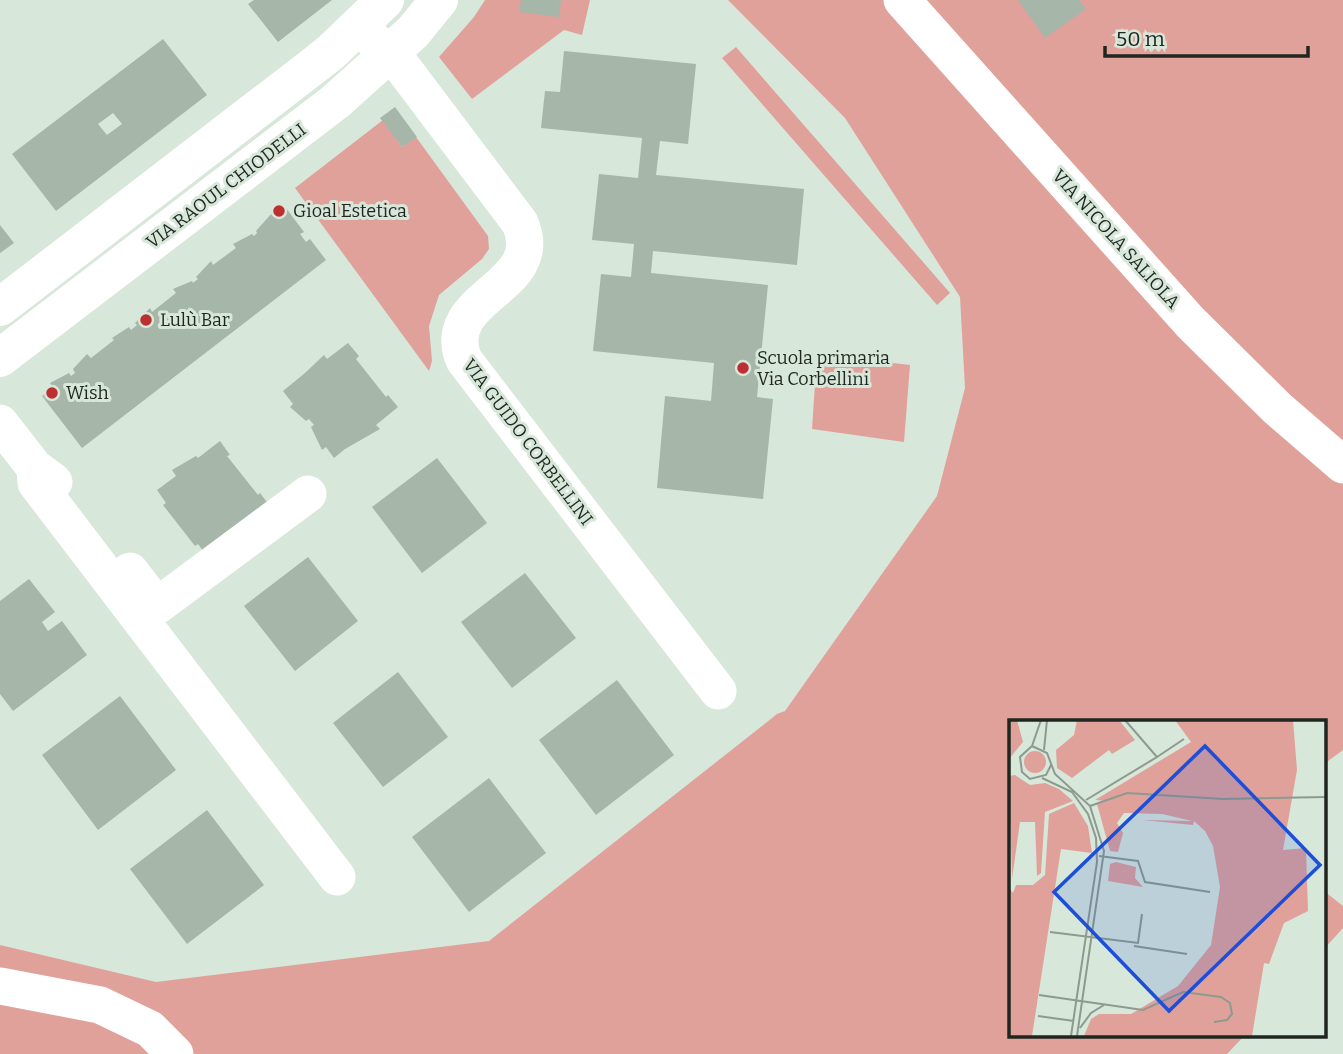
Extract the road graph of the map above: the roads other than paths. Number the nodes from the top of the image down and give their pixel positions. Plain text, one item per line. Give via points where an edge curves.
1 (385, 0) edge
2 (439, 0) edge
3 (902, 0) edge
4 (358, 26) junction
5 (389, 54) junction
6 (0, 307) edge
7 (0, 358) edge
8 (0, 423) edge
9 (1343, 465) edge
10 (35, 468) junction
11 (308, 494) dead end
12 (718, 691) dead end
13 (337, 877) dead end
14 (0, 986) edge
15 (175, 1054) edge

1 - 4 main road
2 - 5 main road, VIA RAOUL CHIODELLI
3 - 9 street, VIA NICOLA SALIOLA via 1190,322
4 - 5 street, VIA GUIDO CORBELLINI
4 - 6 main road via 302,75
5 - 7 main road, VIA RAOUL CHIODELLI via 335,102
5 - 12 street, VIA GUIDO CORBELLINI via 524,233 524,255 518,267 469,314 460,332 464,360
8 - 10 street
10 - 11 street via 71,494 157,606
10 - 13 street via 36,483
14 - 15 street via 100,1005 150,1028

